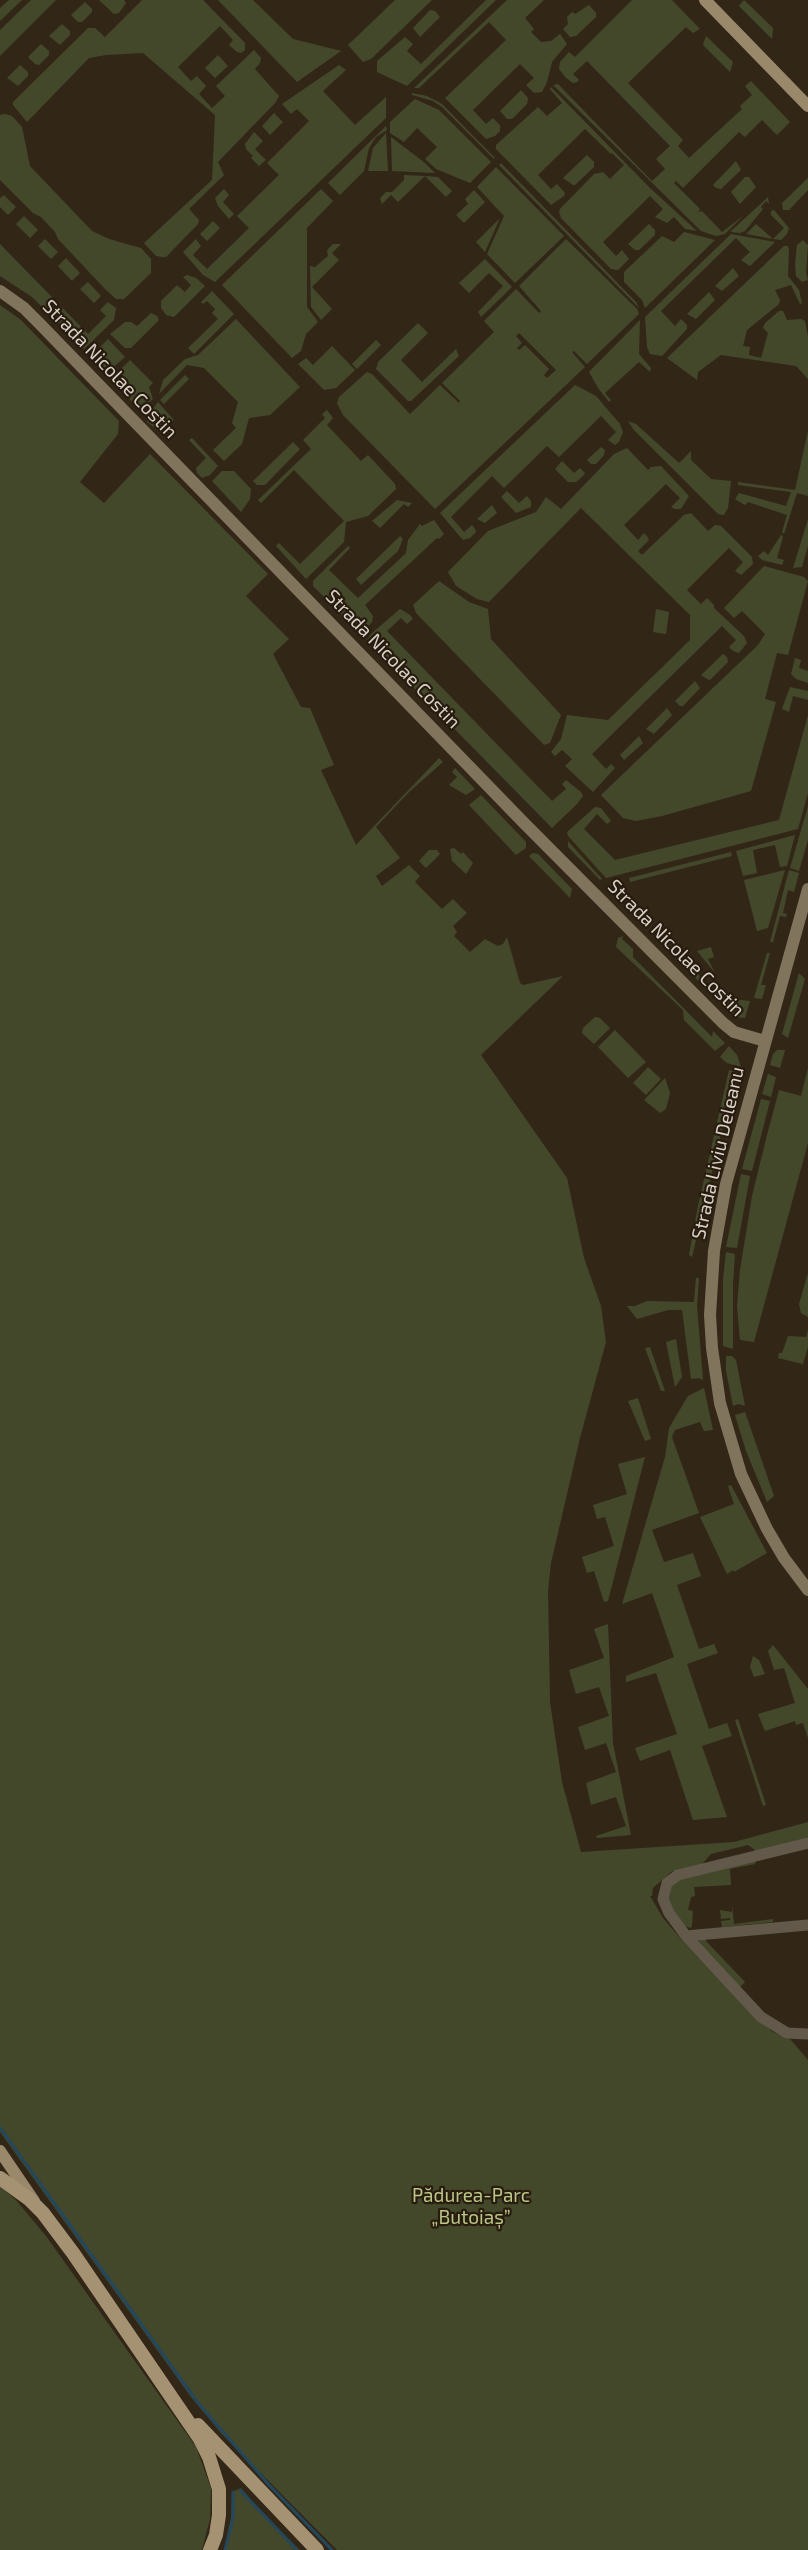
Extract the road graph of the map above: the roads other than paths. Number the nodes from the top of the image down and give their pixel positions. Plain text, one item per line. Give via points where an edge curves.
1 (705, 0) edge
2 (808, 106) edge
3 (0, 291) edge
4 (808, 889) edge
5 (765, 1041) junction
6 (808, 1590) edge
7 (808, 1843) edge
8 (808, 1925) edge
9 (686, 1936) junction
10 (808, 2034) edge
11 (0, 2152) edge
12 (0, 2178) edge
13 (42, 2213) junction
14 (172, 2397) junction
15 (210, 2550) edge
16 (317, 2550) edge

1 - 2 main road
3 - 5 main road, Strada Nicolae Costin via 46,329 722,1023 734,1032
4 - 5 main road, Strada Liviu Deleanu
5 - 6 main road, Strada Liviu Deleanu via 732,1160 718,1229 710,1294 712,1348 720,1403 741,1474 772,1537
7 - 9 street via 693,1870 670,1879 664,1893 665,1906
8 - 9 street
9 - 10 street via 761,2017 787,2033
11 - 13 main road
12 - 13 highway
13 - 14 highway
14 - 15 highway via 200,2439 216,2477 219,2515
14 - 16 highway

